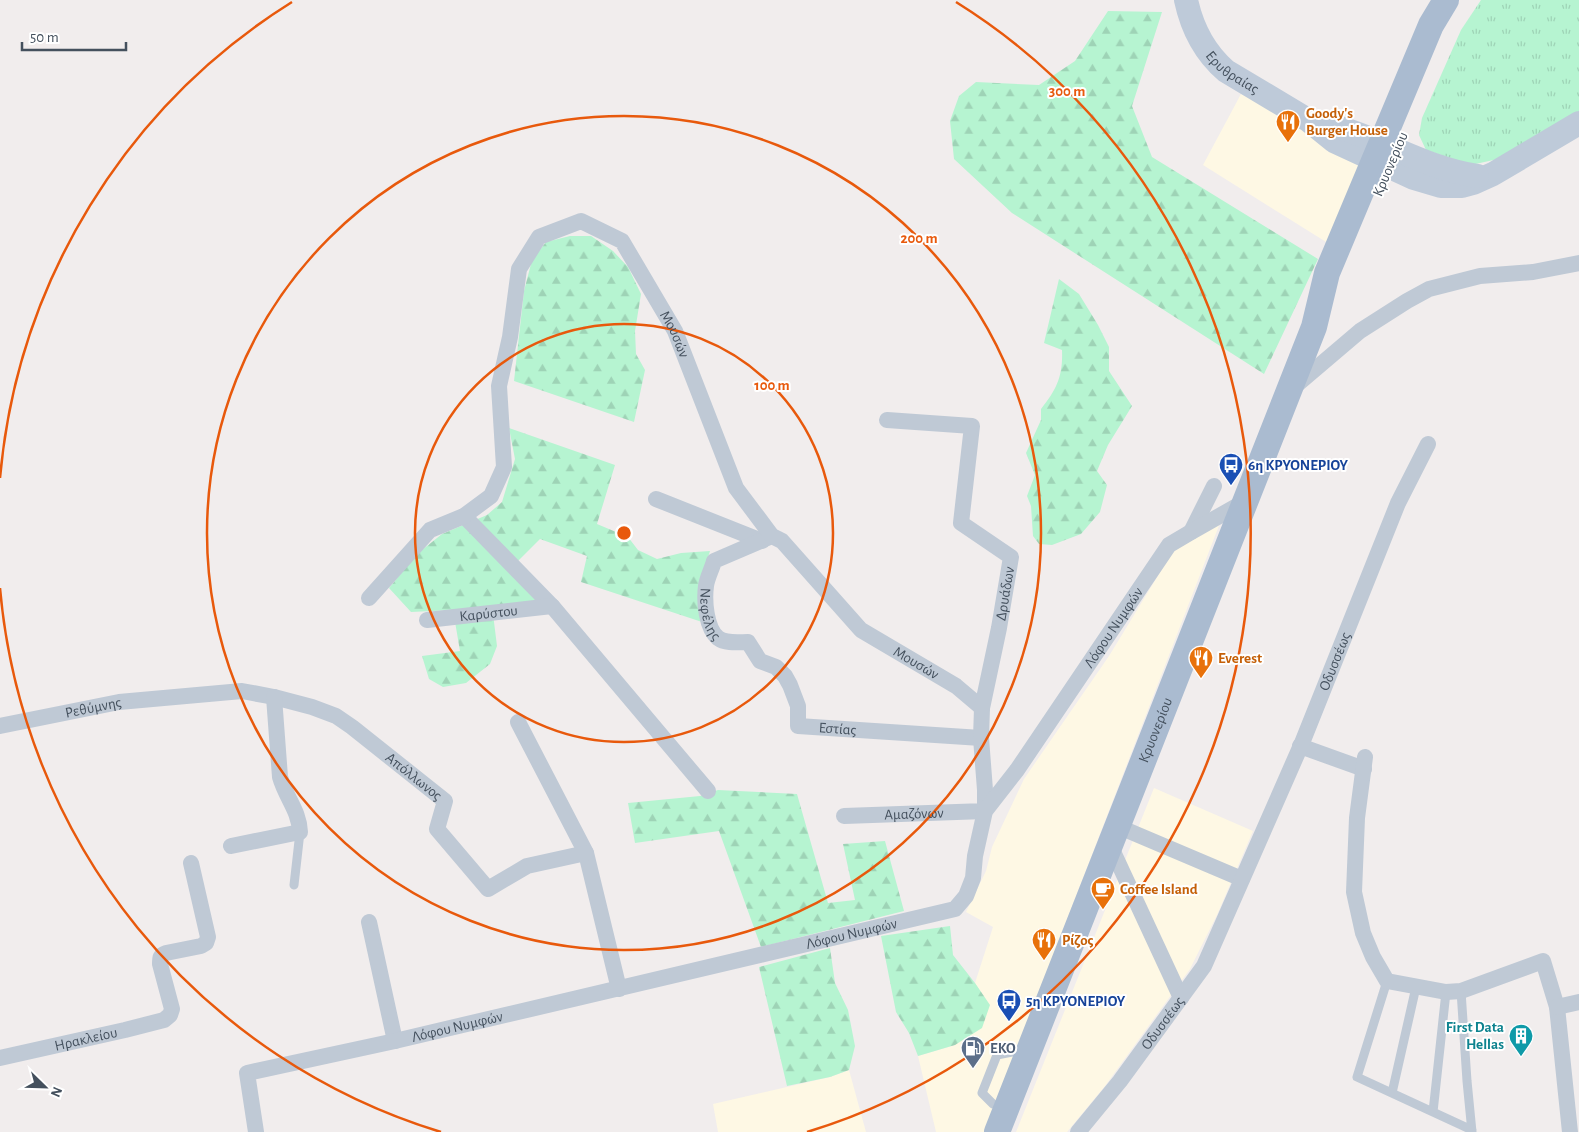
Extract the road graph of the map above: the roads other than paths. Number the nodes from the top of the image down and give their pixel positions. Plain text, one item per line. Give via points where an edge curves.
1 (1186, 0) edge
2 (1446, 0) edge
3 (1465, 0) edge
4 (1579, 123) edge
5 (1385, 155) junction
6 (1579, 263) edge
7 (1288, 393) junction
8 (887, 420) dead end
9 (1428, 444) dead end
10 (1214, 486) dead end
11 (656, 499) dead end
12 (1244, 502) junction
13 (464, 516) junction
14 (1190, 532) junction
15 (767, 539) junction
16 (370, 598) dead end
17 (552, 606) junction
18 (426, 620) dead end
19 (748, 642) joint
20 (187, 696) joint
21 (274, 697) junction
22 (982, 708) junction
23 (518, 722) dead end
24 (0, 726) edge
25 (980, 738) junction
26 (1300, 746) junction
27 (708, 792) dead end
28 (985, 811) junction
29 (844, 816) dead end
30 (300, 832) junction
31 (1113, 835) junction
32 (231, 846) dead end
33 (586, 853) junction
34 (191, 863) dead end
35 (1242, 879) junction
36 (294, 885) dead end
37 (368, 922) dead end
38 (1387, 981) junction
39 (1416, 986) junction
40 (619, 989) junction
41 (1454, 992) junction
42 (1181, 998) junction
43 (1579, 1002) edge
44 (1557, 1007) junction
45 (395, 1041) junction
46 (1012, 1052) dead end
47 (0, 1058) edge
48 (1392, 1093) junction
49 (992, 1104) dead end
50 (1433, 1112) junction
51 (1472, 1131) edge
52 (256, 1132) edge
53 (997, 1132) edge
54 (1078, 1132) edge
55 (1570, 1132) edge

1 - 5 main road, Ερυθραίας via 1198,36 1226,71 1308,120 1341,127
2 - 5 main road, Κρυονερίου via 1431,25
3 - 5 main road, Κρυονερίου via 1445,32
4 - 5 main road, Ερυθραίας via 1493,174 1462,186 1442,186 1414,178
5 - 7 main road, Κρυονερίου via 1342,278 1314,327
6 - 7 street via 1533,272 1480,276 1429,289 1360,331
7 - 12 main road, Κρυονερίου
8 - 22 street, Δρυάδων via 972,426 961,523 1011,557
9 - 26 street, Οδυσσέως via 1398,503
10 - 14 street
11 - 15 street
12 - 14 street, Λόφου Νυμφών
12 - 31 main road, Κρυονερίου
13 - 15 street, Μουσών via 491,496 504,467 498,386 510,337 519,269 539,237 581,221 622,242 675,331 736,488
13 - 16 street, Μουσών via 430,530
13 - 17 street
14 - 28 street, Λόφου Νυμφών via 1169,545 1017,770
15 - 19 street, Νεφέλης via 714,561 706,585 706,610 711,629 718,638 729,642
15 - 22 street, Μουσών via 782,541 861,630 956,686
17 - 18 street, Καρύστου
17 - 27 street
19 - 25 street, Εστίας via 760,661 785,676 798,706 798,726
20 - 21 street, Απόλλωνος via 242,691
20 - 24 street, Ρεθύμνης via 119,702
21 - 30 street via 280,777 295,808
21 - 33 street, Απόλλωνος via 336,716 445,801 437,829 488,889 527,866
22 - 25 street, Δρυάδων
23 - 33 street
25 - 28 street, Δρυάδων
26 - 35 street, Οδυσσέως
26 - 38 street via 1365,763 1357,818 1354,892 1363,933
28 - 29 street, Αμαζόνων
28 - 40 street, Λόφου Νυμφών via 973,878 966,896 954,909
30 - 32 street
30 - 36 lane
31 - 35 street
31 - 42 street
31 - 53 main road, Κρυονερίου
33 - 40 street
34 - 47 street, Ηρακλείου via 208,937 201,946 166,953 160,958 172,1008 170,1015 164,1020 125,1030
35 - 42 street, Οδυσσέως via 1204,966
37 - 45 street
38 - 39 street
38 - 48 lane via 1357,1077
39 - 41 street
39 - 48 lane
40 - 45 street, Λόφου Νυμφών
41 - 44 street via 1543,961
41 - 50 lane
41 - 51 lane
42 - 54 street, Οδυσσέως
43 - 44 street
44 - 55 street
45 - 52 street, Λόφου Νυμφών via 247,1073
46 - 49 lane via 997,1055 982,1093
48 - 50 lane
50 - 51 lane

